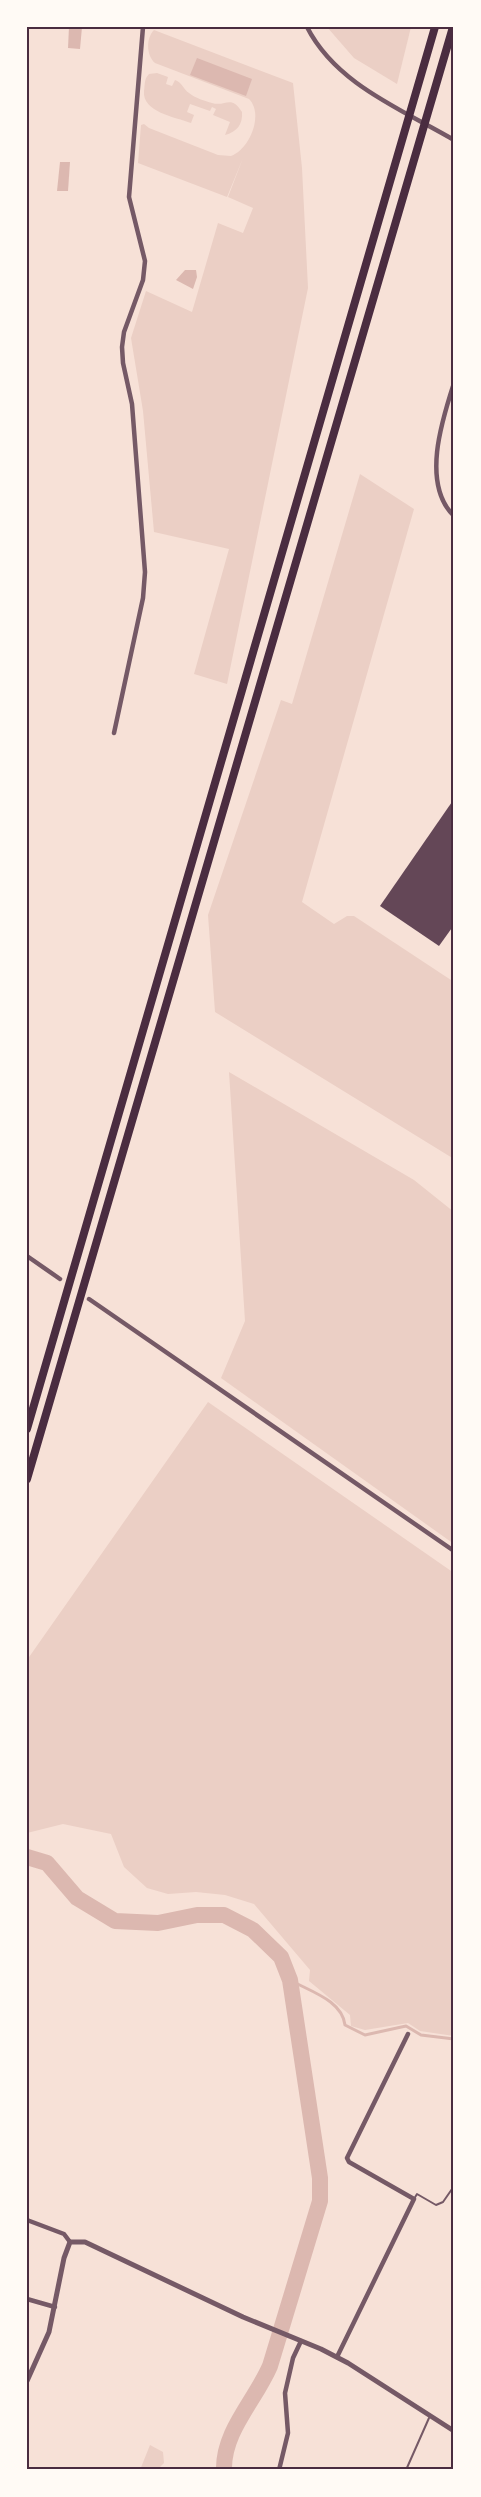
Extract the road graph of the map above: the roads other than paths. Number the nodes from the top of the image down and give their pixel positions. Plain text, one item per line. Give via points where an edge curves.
1 (143, 27) edge
2 (307, 27) edge
3 (435, 27) edge
4 (453, 27) edge
5 (454, 140) edge
6 (454, 383) edge
7 (454, 516) edge
8 (114, 733) dead end
9 (27, 1256) edge
10 (60, 1279) dead end
11 (89, 1299) dead end
12 (27, 1429) edge
13 (27, 1479) edge
14 (454, 1551) edge
15 (408, 2034) dead end
16 (452, 2189) dead end
17 (414, 2199) junction
18 (27, 2220) edge
19 (70, 2242) junction
20 (27, 2299) edge
21 (55, 2307) junction
22 (301, 2341) junction
23 (337, 2357) junction
24 (27, 2381) edge
25 (430, 2417) junction
26 (454, 2429) edge
27 (279, 2470) edge
28 (406, 2470) edge

1 - 8 street via 129,197 145,261 122,347 133,414 145,572
2 - 5 street via 321,51 341,72
3 - 12 highway
4 - 13 highway
6 - 7 street via 437,462 443,499
9 - 10 street
11 - 14 street
15 - 17 street via 347,2158
16 - 17 lane via 436,2205 417,2194
17 - 23 street
18 - 19 street via 64,2234
19 - 21 street
19 - 22 street via 85,2242
20 - 21 street
21 - 24 street via 45,2343
22 - 23 street
22 - 27 street via 285,2393 288,2433
23 - 25 street
25 - 26 street
25 - 28 lane

